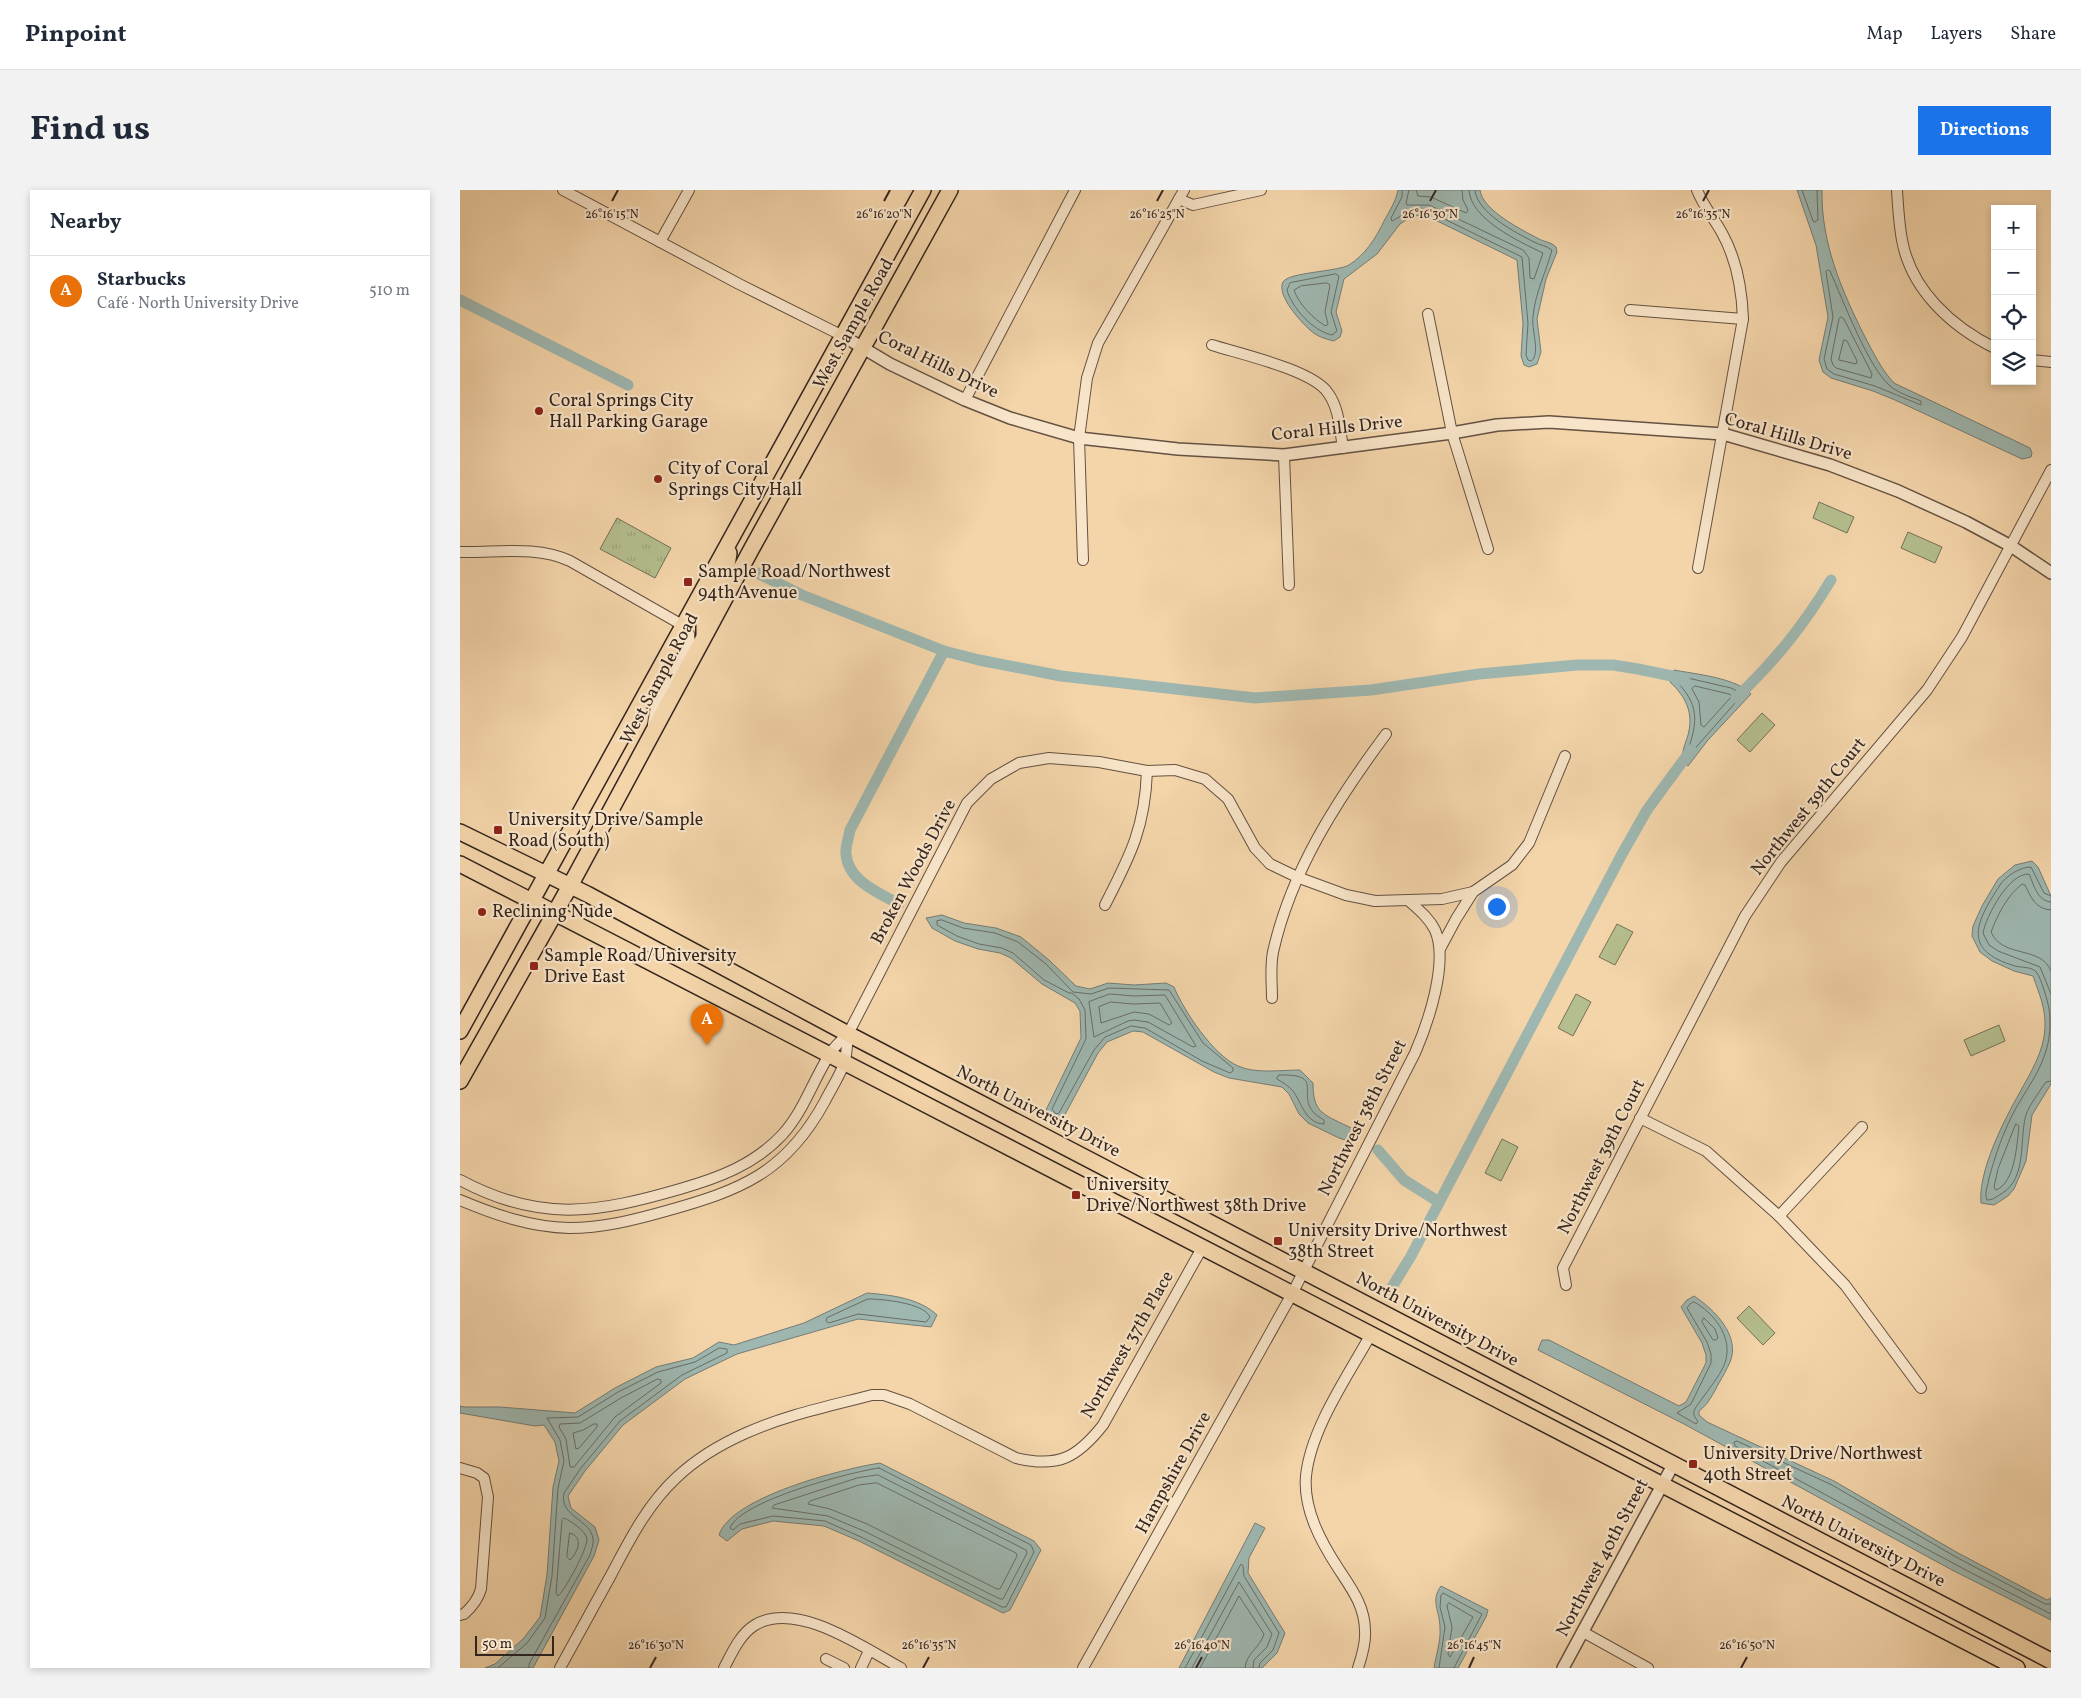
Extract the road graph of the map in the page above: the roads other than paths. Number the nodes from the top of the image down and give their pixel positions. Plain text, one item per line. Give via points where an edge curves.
1 (563, 190) edge
2 (689, 190) edge
3 (924, 190) edge
4 (950, 190) edge
5 (1076, 190) edge
6 (1261, 190) edge
7 (1697, 190) edge
8 (1897, 190) edge
9 (1181, 195) edge
10 (660, 242) junction
11 (1630, 310) dead end
12 (1428, 314) dead end
13 (1743, 319) junction
14 (843, 336) junction
15 (1212, 345) dead end
16 (1991, 346) edge
17 (863, 348) junction
18 (2036, 360) edge
19 (2051, 362) edge
20 (965, 400) junction
21 (1452, 433) junction
22 (1723, 434) junction
23 (1079, 438) junction
24 (1343, 448) junction
25 (1284, 455) junction
26 (2051, 470) edge
27 (732, 539) junction
28 (2011, 546) junction
29 (1488, 549) dead end
30 (460, 552) edge
31 (1083, 560) dead end
32 (1698, 568) dead end
33 (2051, 573) edge
34 (1289, 585) dead end
35 (684, 626) junction
36 (704, 636) junction
37 (651, 734) junction
38 (1386, 734) dead end
39 (1565, 756) dead end
40 (1147, 771) junction
41 (460, 832) edge
42 (460, 864) edge
43 (546, 874) junction
44 (1297, 876) junction
45 (570, 886) junction
46 (1473, 892) junction
47 (531, 901) junction
48 (1409, 901) junction
49 (1105, 905) dead end
50 (554, 913) junction
51 (1440, 949) junction
52 (1272, 998) dead end
53 (460, 1031) edge
54 (848, 1034) junction
55 (828, 1054) junction
56 (844, 1063) junction
57 (460, 1081) edge
58 (805, 1100) junction
59 (821, 1108) junction
60 (1640, 1118) junction
61 (1026, 1126) junction
62 (1862, 1127) dead end
63 (1050, 1139) junction
64 (1014, 1151) junction
65 (1038, 1164) junction
66 (730, 1173) junction
67 (460, 1180) edge
68 (734, 1190) junction
69 (460, 1200) edge
70 (510, 1201) junction
71 (620, 1206) junction
72 (1779, 1216) junction
73 (504, 1217) junction
74 (624, 1222) junction
75 (1202, 1248) junction
76 (1304, 1271) junction
77 (1566, 1285) dead end
78 (1292, 1294) junction
79 (1371, 1334) junction
80 (1921, 1388) dead end
81 (1673, 1464) junction
82 (460, 1468) edge
83 (1663, 1484) junction
84 (460, 1614) edge
85 (1583, 1632) junction
86 (869, 1651) junction
87 (826, 1659) dead end
88 (2051, 1661) edge
89 (560, 1668) edge
90 (724, 1668) edge
91 (844, 1668) edge
92 (862, 1668) edge
93 (901, 1668) edge
94 (1084, 1668) edge
95 (1358, 1668) edge
96 (1563, 1668) edge
97 (1648, 1668) edge
98 (2016, 1668) edge

1 - 10 street, Coral Hills Drive
2 - 10 street
3 - 14 main road, West Sample Road
4 - 17 main road, West Sample Road
5 - 20 street
6 - 9 street via 1193,206
7 - 13 street via 1734,261 1742,288
8 - 16 street via 1902,242 1910,266 1925,292 1948,318
9 - 23 street via 1098,343 1087,378
10 - 14 street, Coral Hills Drive
11 - 13 street
12 - 21 street
13 - 22 street
14 - 17 street, Coral Hills Drive
14 - 27 main road, West Sample Road
15 - 24 street via 1300,373 1321,385 1329,393 1334,406
17 - 20 street, Coral Hills Drive
17 - 36 main road, West Sample Road
18 - 19 street
20 - 23 street, Coral Hills Drive via 1010,418
21 - 22 street, Coral Hills Drive via 1498,425 1549,422
21 - 24 street, Coral Hills Drive
21 - 29 street
22 - 28 street, Coral Hills Drive via 1830,465 1898,491
22 - 32 street
23 - 25 street, Coral Hills Drive via 1178,449
23 - 31 street
24 - 25 street, Coral Hills Drive
25 - 34 street
26 - 28 street, Northwest 39th Court
27 - 35 main road, West Sample Road
27 - 36 main road via 726,572 704,613
28 - 33 street, Coral Hills Drive
28 - 60 street, Northwest 39th Court via 1962,638 1927,690 1781,862 1745,916
30 - 35 street via 553,554
35 - 37 street via 690,644 657,701
35 - 43 main road, West Sample Road
36 - 37 main road, West Sample Road
37 - 45 main road, West Sample Road
38 - 44 street via 1350,783
39 - 46 street, Northwest 38th Street via 1529,844 1512,865
40 - 44 street, Broken Woods Drive via 1175,770 1205,779 1228,799 1255,848 1270,864
40 - 49 street via 1140,828 1133,850
40 - 54 street, Broken Woods Drive via 1099,762 1048,758 1019,763 991,779 967,803
41 - 43 main road, North University Drive
42 - 47 main road
43 - 45 main road, North University Drive
43 - 47 main road, West Sample Road
44 - 48 street, Broken Woods Drive via 1346,895 1374,901
44 - 52 street via 1272,954
45 - 50 main road, West Sample Road
45 - 54 main road, North University Drive
46 - 48 street, Northwest 38th Street via 1442,899
46 - 51 street, Northwest 38th Street
47 - 50 main road
47 - 53 main road, West Sample Road
48 - 51 street, Northwest 38th Street via 1426,916 1435,930
50 - 55 main road
50 - 57 main road, West Sample Road
51 - 76 street, Northwest 38th Street via 1435,992 1424,1032
54 - 55 street, Broken Woods Drive
54 - 56 street, Broken Woods Drive
54 - 61 main road, North University Drive
55 - 56 main road
55 - 58 street, Broken Woods Drive
56 - 59 street, Broken Woods Drive
56 - 64 main road
58 - 59 street
58 - 66 street, Broken Woods Drive via 772,1146
59 - 68 street, Broken Woods Drive via 807,1131 778,1163
60 - 72 street via 1706,1152
60 - 77 street, Northwest 39th Court via 1563,1268
61 - 63 main road, North University Drive
61 - 64 main road
62 - 72 street
63 - 65 main road
63 - 76 main road, North University Drive
64 - 65 main road
65 - 75 main road
66 - 68 street
66 - 71 street, Broken Woods Drive
67 - 70 street, Broken Woods Drive
68 - 74 street, Broken Woods Drive
69 - 73 street, Broken Woods Drive
70 - 71 street, Broken Woods Drive via 569,1210
70 - 73 street
71 - 74 street
72 - 80 street via 1845,1285
73 - 74 street, Broken Woods Drive via 530,1224 569,1228
75 - 78 main road
75 - 89 street, Northwest 37th Place via 1103,1425 1080,1450 1051,1462 1016,1458 910,1404 884,1395 872,1395 780,1420 745,1433 718,1446 696,1462 659,1497 629,1541
76 - 78 street, Northwest 38th Street
76 - 81 main road, North University Drive
78 - 79 main road
78 - 94 street, Hampshire Drive
79 - 83 main road
79 - 95 street via 1321,1428 1306,1477 1306,1495 1319,1534 1362,1610 1365,1631
81 - 83 street, Northwest 40th Street
81 - 88 main road, North University Drive
82 - 84 street via 484,1478 488,1497 481,1589 472,1606
83 - 85 street, Northwest 40th Street
83 - 98 main road
85 - 96 street, Northwest 40th Street
85 - 97 street
86 - 90 street via 815,1623 792,1618 772,1619 755,1625 740,1638
86 - 92 street
86 - 93 street
87 - 91 street

